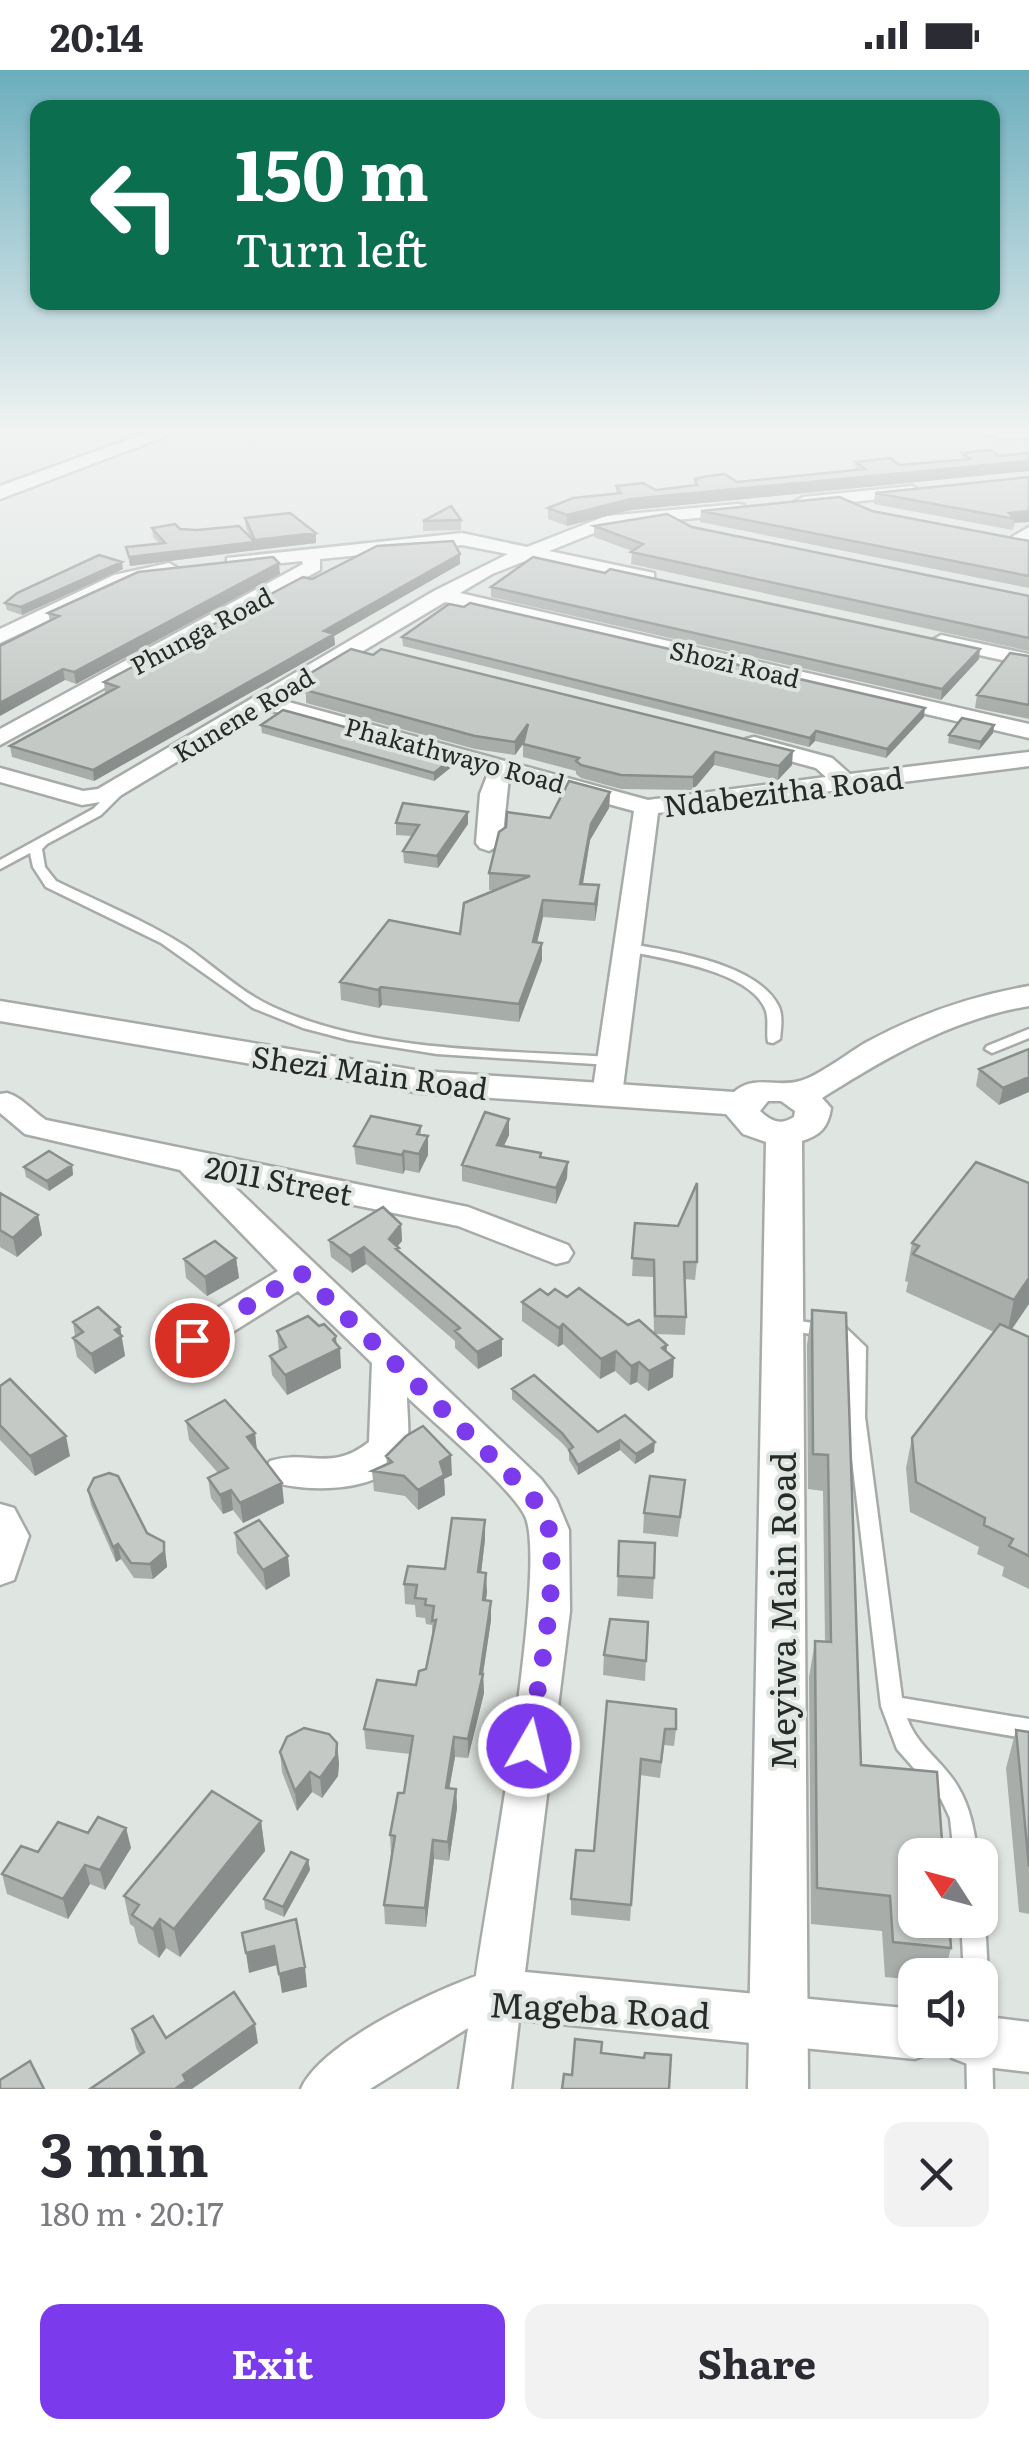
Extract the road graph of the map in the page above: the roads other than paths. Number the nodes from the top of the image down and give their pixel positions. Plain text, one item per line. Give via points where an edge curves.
1 (598, 525) edge
2 (683, 525) edge
3 (711, 533) edge
4 (530, 552) junction
5 (310, 554) junction
6 (221, 563) edge
7 (185, 567) edge
8 (664, 581) edge
9 (441, 595) junction
10 (914, 635) edge
11 (0, 637) edge
12 (358, 645) junction
13 (396, 655) edge
14 (1029, 660) edge
15 (264, 702) junction
16 (1029, 731) edge
17 (0, 738) edge
18 (736, 739) edge
19 (1029, 759) edge
20 (504, 766) junction
21 (0, 775) edge
22 (845, 782) junction
23 (125, 784) junction
24 (647, 807) junction
25 (42, 840) junction
26 (489, 843) dead end
27 (0, 865) edge
28 (628, 947) junction
29 (1029, 996) edge
30 (0, 1011) edge
31 (1029, 1033) edge
32 (773, 1040) dead end
33 (992, 1049) dead end
34 (609, 1078) junction
35 (7, 1102) dead end
36 (792, 1115) junction
37 (191, 1162) junction
38 (556, 1253) dead end
39 (301, 1273) junction
40 (782, 1325) junction
41 (192, 1340) dead end
42 (390, 1358) junction
43 (284, 1471) dead end
44 (0, 1518) edge
45 (0, 1569) edge
46 (892, 1706) junction
47 (1029, 1729) edge
48 (964, 1838) edge
49 (497, 1994) junction
50 (778, 2020) junction
51 (898, 2032) edge
52 (998, 2042) edge
53 (1029, 2046) edge
54 (980, 2058) edge
55 (328, 2089) edge
56 (486, 2089) edge
57 (778, 2089) edge
58 (980, 2089) edge

1 - 4 street, Kunene Road
2 - 3 street
4 - 5 street via 462,539
4 - 8 street
4 - 9 street, Kunene Road
5 - 6 street, Phunga Road
5 - 17 street, Phunga Road via 313,566 299,577
7 - 11 street via 121,578
9 - 12 street, Kunene Road
9 - 16 street, Shozi Road
10 - 14 street
12 - 13 street
12 - 15 street, Kunene Road
15 - 20 street, Phakathwayo Road
15 - 23 street, Kunene Road
18 - 22 street via 824,763
19 - 22 street, Ndabezitha Road
20 - 24 street, Phakathwayo Road
20 - 26 street via 490,789
21 - 23 street, Kunene Road via 82,798
22 - 24 street, Ndabezitha Road
23 - 25 lane via 97,812
24 - 28 street, Ndabezitha Road
25 - 27 lane
25 - 34 lane via 36,857 51,884 138,926 273,1012 354,1036
28 - 32 lane via 709,967 758,990 772,1009
28 - 34 street, Ndabezitha Road
29 - 36 street via 966,1008 860,1059
30 - 34 street, Shezi Main Road via 355,1073 502,1089
31 - 33 lane
34 - 36 street, Shezi Main Road via 743,1104 766,1090
35 - 37 street, 2011 Street via 36,1127
36 - 40 street, Meyiwa Main Road
37 - 38 street, 2011 Street via 432,1209
37 - 39 street
39 - 41 street
39 - 42 street
40 - 46 lane via 840,1332 857,1347 856,1417
40 - 50 street, Meyiwa Main Road
42 - 43 street via 388,1448 372,1462 316,1479
42 - 49 street via 526,1490 549,1530 548,1612
44 - 45 street via 9,1536
46 - 47 lane
46 - 48 lane via 905,1742 949,1792
49 - 50 street, Mageba Road
49 - 55 street, Mageba Road via 426,2020
49 - 56 street
50 - 51 street, Mageba Road
50 - 57 street, Meyiwa Main Road
52 - 53 street
54 - 58 lane

